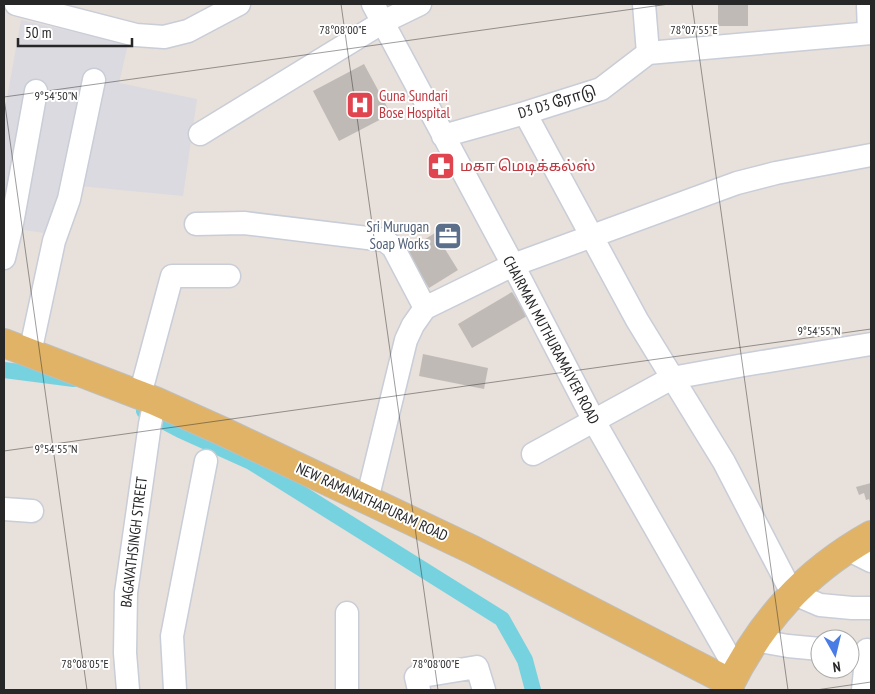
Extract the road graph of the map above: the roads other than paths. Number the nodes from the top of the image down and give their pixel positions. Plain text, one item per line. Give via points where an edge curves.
1 (16, 4) edge
2 (239, 4) edge
3 (420, 4) edge
4 (644, 4) edge
5 (868, 4) edge
6 (378, 13) edge
7 (870, 33) edge
8 (648, 53) junction
9 (94, 80) dead end
10 (36, 91) dead end
11 (525, 113) junction
12 (200, 134) dead end
13 (443, 136) junction
14 (871, 155) edge
15 (196, 224) dead end
16 (592, 237) junction
17 (4, 258) edge
18 (513, 265) junction
19 (229, 276) dead end
20 (425, 308) junction
21 (4, 343) edge
22 (871, 344) edge
23 (30, 353) junction
24 (672, 378) junction
25 (150, 407) junction
26 (594, 421) junction
27 (533, 454) dead end
28 (206, 461) dead end
29 (367, 500) junction
30 (4, 509) edge
31 (32, 511) dead end
32 (871, 535) edge
33 (847, 548) junction
34 (871, 561) edge
35 (792, 593) junction
36 (871, 608) edge
37 (347, 613) dead end
38 (754, 640) junction
39 (810, 648) edge
40 (863, 649) edge
41 (732, 682) edge
42 (128, 690) edge
43 (175, 690) edge
44 (346, 690) edge
45 (419, 690) edge
46 (484, 690) edge
47 (863, 690) edge

1 - 2 street via 136,35 164,37 188,31
3 - 6 street
4 - 8 street
5 - 7 street
6 - 12 street
6 - 13 street, CHAIRMAN MUTHURAMAIYER ROAD
7 - 8 street
8 - 11 street, D3 D3 ரோடு via 602,89
9 - 23 street via 69,199 54,241
10 - 17 street
11 - 13 street, D3 D3 ரோடு
11 - 16 street
13 - 18 street, CHAIRMAN MUTHURAMAIYER ROAD
14 - 16 street via 738,183
15 - 20 street via 244,223 384,240 393,247
16 - 18 street
16 - 24 street
18 - 20 street
18 - 26 street, CHAIRMAN MUTHURAMAIYER ROAD
19 - 25 street, BAGAVATHSINGH STREET via 172,276
20 - 29 street via 406,340
21 - 23 main road, NEW RAMANATHAPURAM ROAD
22 - 24 street
23 - 25 main road, NEW RAMANATHAPURAM ROAD
24 - 26 street
24 - 35 street via 724,462
25 - 29 main road, NEW RAMANATHAPURAM ROAD via 224,432
25 - 42 street, BAGAVATHSINGH STREET via 126,593
26 - 27 street
26 - 41 street, CHAIRMAN MUTHURAMAIYER ROAD
28 - 43 street via 172,636
29 - 41 main road, NEW RAMANATHAPURAM ROAD via 473,550
30 - 31 street
32 - 33 main road
33 - 34 street
33 - 35 main road
35 - 36 street via 820,605
35 - 38 main road
37 - 44 street
38 - 39 street
38 - 41 main road
40 - 47 street
45 - 46 street via 416,678 477,667

